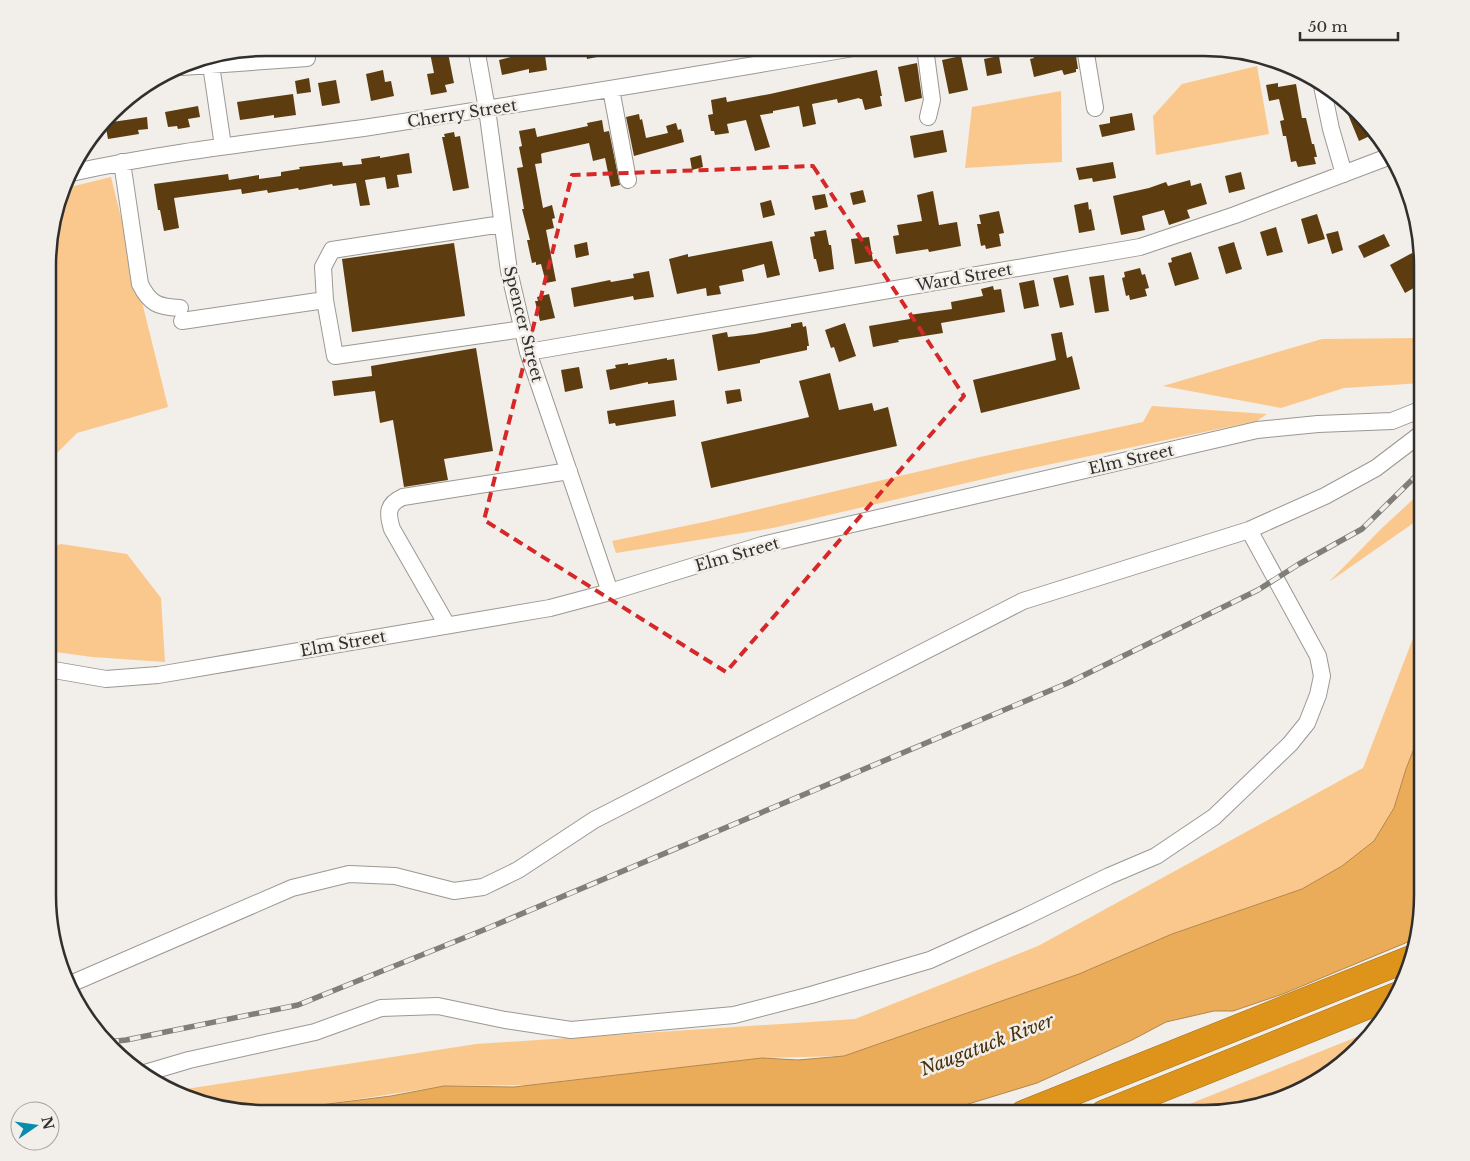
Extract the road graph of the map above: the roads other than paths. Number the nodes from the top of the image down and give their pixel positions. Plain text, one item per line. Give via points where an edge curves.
1 (477, 56) edge
2 (806, 56) edge
3 (926, 56) edge
4 (1086, 56) edge
5 (307, 58) dead end
6 (204, 65) edge
7 (211, 65) junction
8 (610, 89) junction
9 (1324, 94) edge
10 (1095, 108) dead end
11 (487, 109) junction
12 (928, 116) dead end
13 (223, 146) junction
14 (1384, 158) edge
15 (122, 162) junction
16 (78, 172) edge
17 (1344, 174) junction
18 (628, 180) dead end
19 (502, 224) junction
20 (325, 300) junction
21 (523, 328) junction
22 (528, 352) junction
23 (1414, 412) edge
24 (1414, 440) edge
25 (568, 471) junction
26 (1249, 530) junction
27 (610, 592) junction
28 (447, 625) junction
29 (56, 670) edge
30 (1403, 961) edge
31 (76, 983) edge
32 (1387, 999) edge
33 (152, 1071) edge
34 (1043, 1105) edge
35 (1125, 1105) edge

1 - 11 street, Spencer Street
2 - 8 street, Cherry Street
3 - 12 street via 932,100
4 - 10 street
5 - 7 street
6 - 7 street
7 - 13 street
8 - 11 street, Cherry Street
8 - 18 street
9 - 17 street
11 - 13 street, Cherry Street
11 - 19 street, Spencer Street
13 - 15 street, Cherry Street
14 - 17 street, Ward Street
15 - 16 street, Cherry Street
15 - 20 street via 140,284 155,304 181,315
17 - 22 street, Ward Street via 1140,247
19 - 20 street via 332,250 323,267
19 - 21 street, Spencer Street
20 - 21 street via 335,356
21 - 22 street, Spencer Street
22 - 25 street, Spencer Street
23 - 27 street, Elm Street via 1392,421 1257,430 762,545
24 - 26 street via 1325,496
25 - 27 street, Spencer Street
25 - 28 street via 395,500 389,508 392,529
26 - 31 street via 1023,601 594,820 518,870 483,887 454,891 395,876 349,874 292,888
26 - 33 street via 1318,656 1322,676 1318,695 1307,723 1290,744 1214,817 1156,856 930,960 734,1015 571,1030 438,1006 381,1008 315,1032
27 - 28 street, Elm Street via 550,608
28 - 29 street, Elm Street via 158,675 106,679
30 - 34 highway
32 - 35 highway

